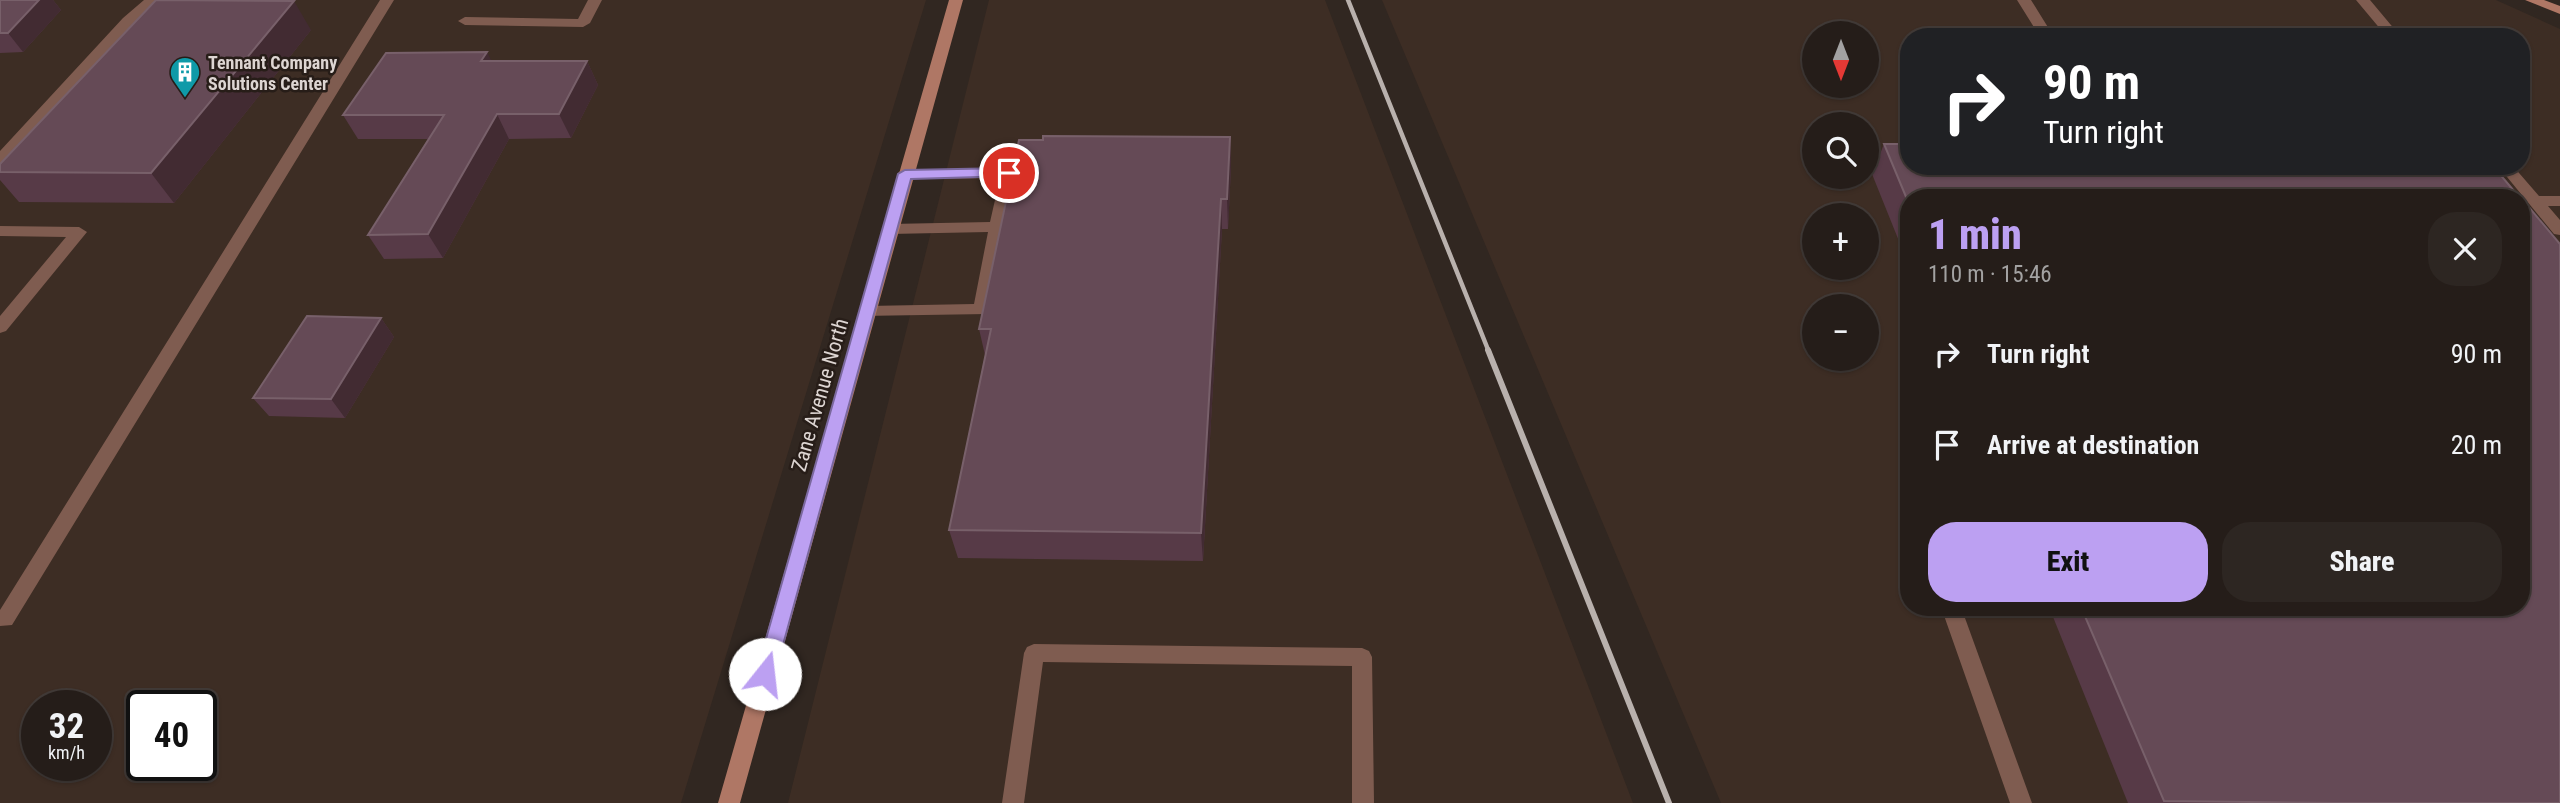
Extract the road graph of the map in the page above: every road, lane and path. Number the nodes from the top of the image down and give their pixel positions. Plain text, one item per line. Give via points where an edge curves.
1 (152, 0) edge
2 (387, 0) edge
3 (595, 0) edge
4 (956, 0) edge
5 (2024, 0) edge
6 (2363, 0) edge
7 (2532, 0) edge
8 (2560, 10) edge
9 (465, 21) dead end
10 (2041, 28) edge
11 (2386, 28) edge
12 (0, 160) edge
13 (905, 174) junction
14 (2513, 175) edge
15 (2525, 189) edge
16 (2530, 195) edge
17 (2535, 201) junction
18 (2560, 201) edge
19 (997, 227) junction
20 (890, 229) junction
21 (2560, 230) edge
22 (0, 231) edge
23 (867, 312) junction
24 (0, 327) edge
25 (1954, 616) edge
26 (5, 619) dead end
27 (729, 803) edge
28 (1013, 803) edge
29 (1363, 803) edge
30 (2021, 803) edge

1 - 12 lane
2 - 26 lane
3 - 9 lane via 583,23
4 - 13 street, Zane Avenue North
5 - 10 lane
6 - 11 lane
7 - 8 street
13 - 19 lane via 1009,173
13 - 20 street, Zane Avenue North
14 - 15 lane
16 - 17 lane
17 - 18 lane
17 - 21 lane
19 - 20 lane
19 - 23 lane via 981,310
20 - 23 street, Zane Avenue North
22 - 24 lane via 79,232
23 - 27 street, Zane Avenue North
25 - 30 lane
28 - 29 lane via 1034,653 1048,653 1362,657

